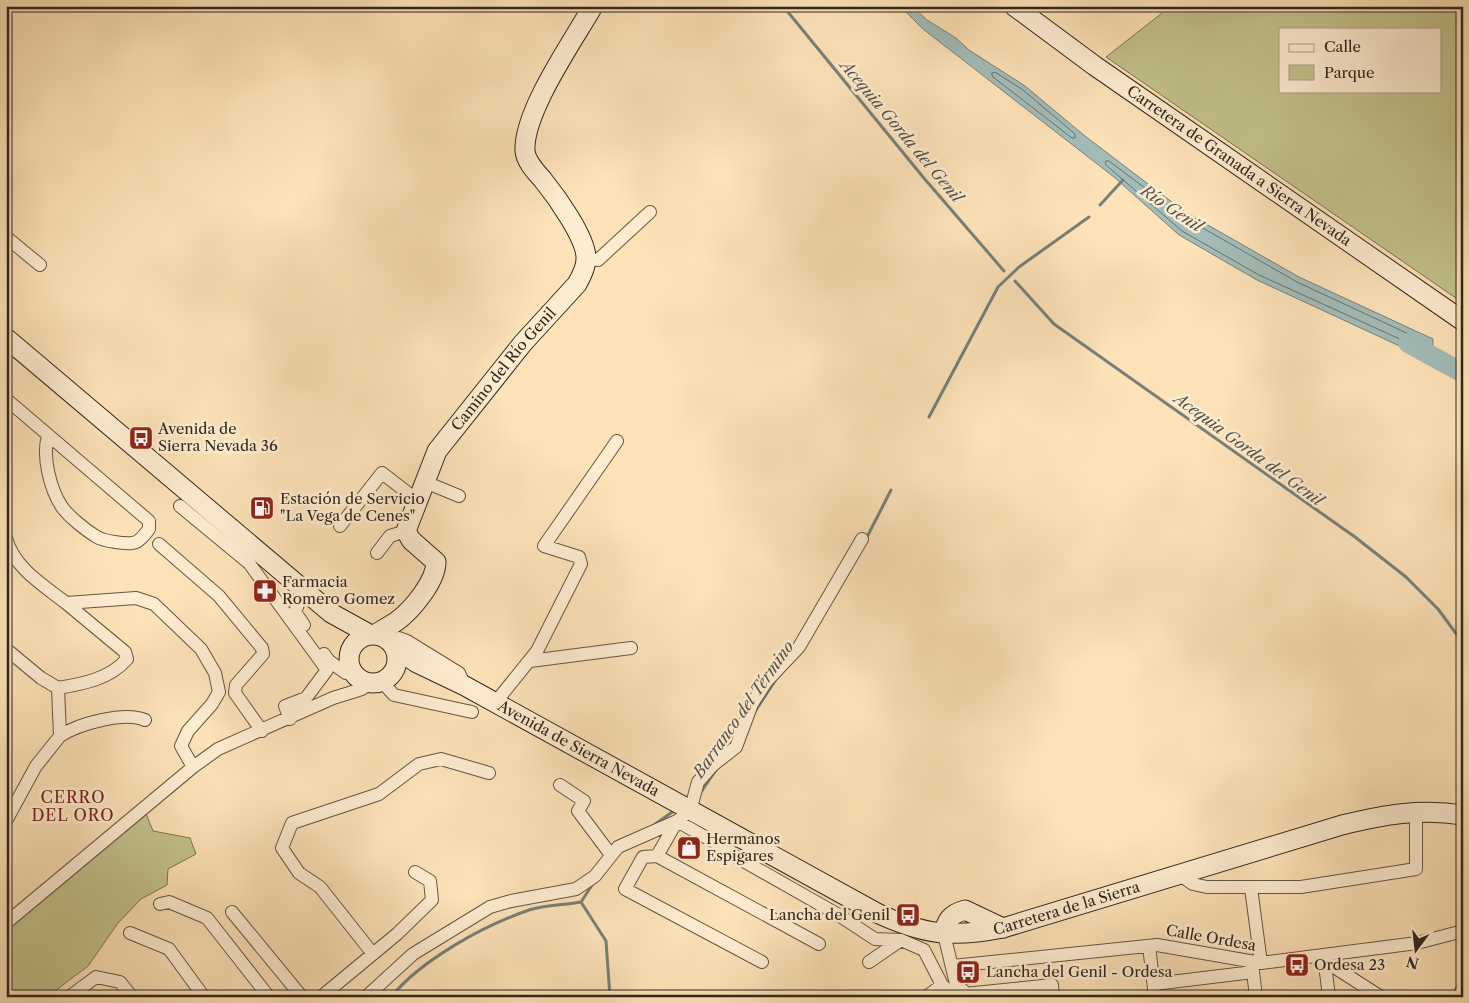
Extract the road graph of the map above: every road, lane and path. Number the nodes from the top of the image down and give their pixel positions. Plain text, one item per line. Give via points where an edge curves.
1 (593, 6) edge
2 (1015, 7) edge
3 (650, 212) dead end
4 (6, 237) edge
5 (586, 259) junction
6 (40, 265) dead end
7 (1463, 321) edge
8 (6, 338) edge
9 (6, 400) edge
10 (48, 436) junction
11 (617, 441) dead end
12 (425, 482) junction
13 (459, 496) dead end
14 (416, 500) junction
15 (180, 506) dead end
16 (340, 526) dead end
17 (406, 531) junction
18 (6, 538) edge
19 (862, 539) dead end
20 (159, 544) dead end
21 (377, 553) dead end
22 (304, 589) junction
23 (66, 603) junction
24 (331, 613) junction
25 (385, 640) junction
26 (632, 648) dead end
27 (6, 649) edge
28 (350, 652) junction
29 (530, 661) junction
30 (353, 672) junction
31 (442, 676) junction
32 (381, 679) junction
33 (465, 686) junction
34 (58, 688) junction
35 (333, 698) junction
36 (495, 703) junction
37 (472, 712) dead end
38 (290, 719) junction
39 (145, 720) dead end
40 (262, 731) junction
41 (60, 736) junction
42 (193, 767) junction
43 (489, 772) dead end
44 (560, 785) dead end
45 (1416, 811) junction
46 (1463, 815) edge
47 (683, 816) junction
48 (6, 822) edge
49 (611, 855) junction
50 (657, 856) junction
51 (415, 872) dead end
52 (1180, 875) junction
53 (1251, 888) junction
54 (160, 904) dead end
55 (232, 912) dead end
56 (6, 923) edge
57 (1463, 931) edge
58 (130, 933) dead end
59 (944, 934) junction
60 (901, 940) junction
61 (819, 944) dead end
62 (1149, 946) junction
63 (373, 954) junction
64 (1328, 956) junction
65 (762, 962) dead end
66 (869, 962) dead end
67 (1255, 965) junction
68 (952, 966) junction
69 (942, 985) junction
70 (1463, 988) edge
71 (1052, 991) edge
72 (1154, 993) edge
73 (963, 996) edge
74 (69, 997) edge
75 (132, 997) edge
76 (204, 997) edge
77 (269, 997) edge
78 (302, 997) edge
79 (321, 997) edge
80 (366, 997) edge
81 (926, 997) edge
82 (1256, 997) edge
83 (1329, 997) edge
84 (1382, 997) edge
85 (1458, 997) edge

1 - 5 street via 535,108 525,152 530,164 566,213 584,247
2 - 7 street, Carretera de Granada a Sierra Nevada
3 - 5 street via 598,260
4 - 6 street
5 - 12 street, Camino del Río Genil via 577,284 523,342 437,451
8 - 22 street, Avenida de Sierra Nevada
9 - 10 street
10 - 10 street via 45,447 48,466 63,509 99,538 133,543 141,538 149,529 149,521
11 - 29 street via 544,546 579,557 581,564
12 - 13 street
12 - 14 street, Camino del Río Genil
14 - 16 street via 382,473
14 - 17 street, Camino del Río Genil
15 - 38 street via 249,562 327,670 306,698 286,706
17 - 21 street via 390,536
17 - 25 street via 411,540 436,562 436,570 432,581
18 - 23 street via 10,552 19,564
19 - 47 street via 799,647 766,682 752,704 736,747 698,782
20 - 40 street via 219,596 262,648 263,654 236,685 235,693
22 - 24 street, Avenida de Sierra Nevada
22 - 30 street via 295,612 329,661 346,673
23 - 34 street via 125,652 127,659 120,668 88,683
23 - 42 street via 136,598 154,604 201,649 215,673 219,692 181,746
24 - 25 street, Avenida de Sierra Nevada
24 - 28 street, Avenida de Sierra Nevada
25 - 28 street via 358,640
25 - 31 street, Avenida de Sierra Nevada
25 - 32 street via 396,663
25 - 33 street, Avenida de Sierra Nevada via 398,638 407,641 459,673
26 - 29 street
27 - 34 street
28 - 30 street
29 - 36 street
30 - 32 street via 360,680
30 - 35 street via 347,685
31 - 32 street, Avenida de Sierra Nevada via 410,673
31 - 33 street, Avenida de Sierra Nevada
32 - 35 street
32 - 37 street via 394,695
33 - 36 street, Avenida de Sierra Nevada
34 - 41 street
35 - 38 street
36 - 47 street, Avenida de Sierra Nevada
38 - 40 street
39 - 41 street via 122,717 70,729
40 - 42 street via 218,749
41 - 48 street via 36,766
42 - 56 street
43 - 63 street via 441,759 419,764 379,794 292,824 282,848 299,873 320,887
44 - 49 street via 584,801 578,811
45 - 46 street, Carretera de la Sierra
45 - 52 street, Carretera de la Sierra via 1342,824
45 - 53 street via 1416,869 1345,882
47 - 49 street via 618,846
47 - 50 street
47 - 59 street, Carretera de la Sierra via 906,927
47 - 60 street via 731,853 875,938
49 - 80 street via 595,876 576,889 490,907 413,954
50 - 61 street
50 - 65 street via 644,857 625,889
51 - 63 street via 430,881 432,900
52 - 53 street via 1193,884 1207,887
52 - 59 street, Carretera de la Sierra via 1003,928 979,933
53 - 67 street
54 - 77 street via 169,902 207,918
55 - 78 street
57 - 64 street, Calle Ordesa via 1417,943
58 - 76 street via 168,949
59 - 68 street
60 - 66 street
60 - 69 street via 924,950
62 - 67 street, Calle Ordesa
62 - 68 street, Calle Ordesa
62 - 72 street
63 - 79 street
64 - 67 street, Calle Ordesa
64 - 83 street
64 - 84 street via 1334,967
67 - 72 street
67 - 82 street
68 - 73 street
69 - 73 street
69 - 81 street
70 - 85 street
71 - 73 street
74 - 75 street via 96,977 120,982

